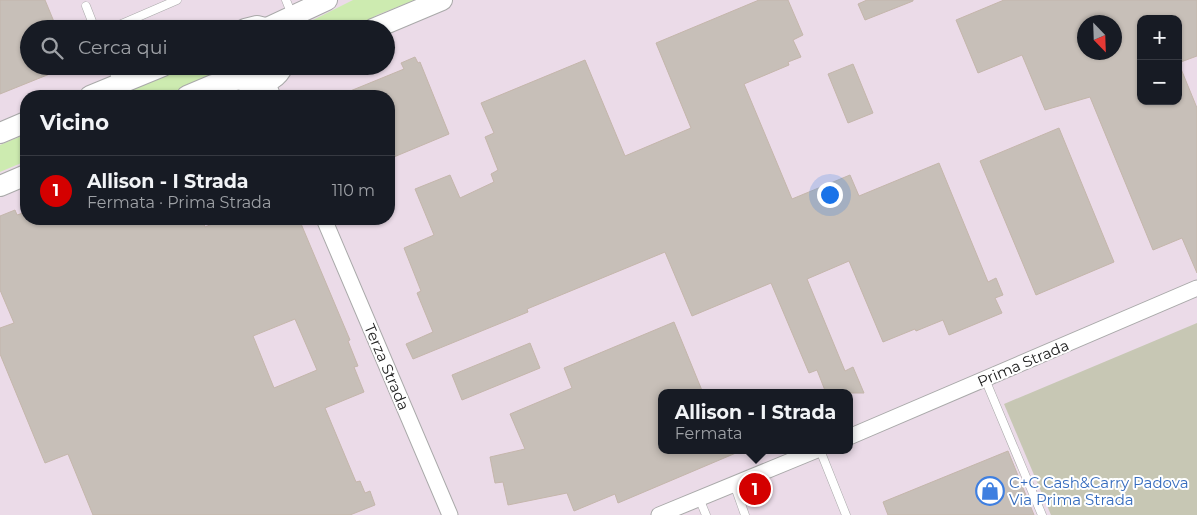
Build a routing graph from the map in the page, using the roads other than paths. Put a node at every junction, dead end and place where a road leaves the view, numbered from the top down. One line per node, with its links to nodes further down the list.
1 (177, 0): 7 (lane)
2 (327, 0): 5 (street)
3 (442, 0): 9 (street)
4 (86, 6): 6 (lane)
5 (290, 8): 8 (street)
6 (91, 20)
7 (131, 20)
8 (277, 20)
9 (394, 20)
10 (115, 75): 14 (street)
11 (231, 75): 15 (street)
12 (238, 75): 13 (street)
13 (279, 76)
14 (97, 90)
15 (201, 90)
16 (20, 125): 17 (street)
17 (0, 133)
18 (20, 178): 19 (street)
19 (0, 186)
20 (327, 225): 28 (street, Terza Strada)
21 (1197, 288): 22 (street, Prima Strada)
22 (985, 379): 23 (street, Prima Strada); 33 (lane)
23 (853, 435)
24 (808, 454): 26 (street)
25 (820, 454): 32 (lane)
26 (734, 484): 27 (street); 31 (lane)
27 (700, 498): 29 (street); 30 (lane)
28 (450, 515)
29 (659, 515)
30 (706, 515)
31 (745, 515)
32 (846, 515)
33 (1042, 515)

